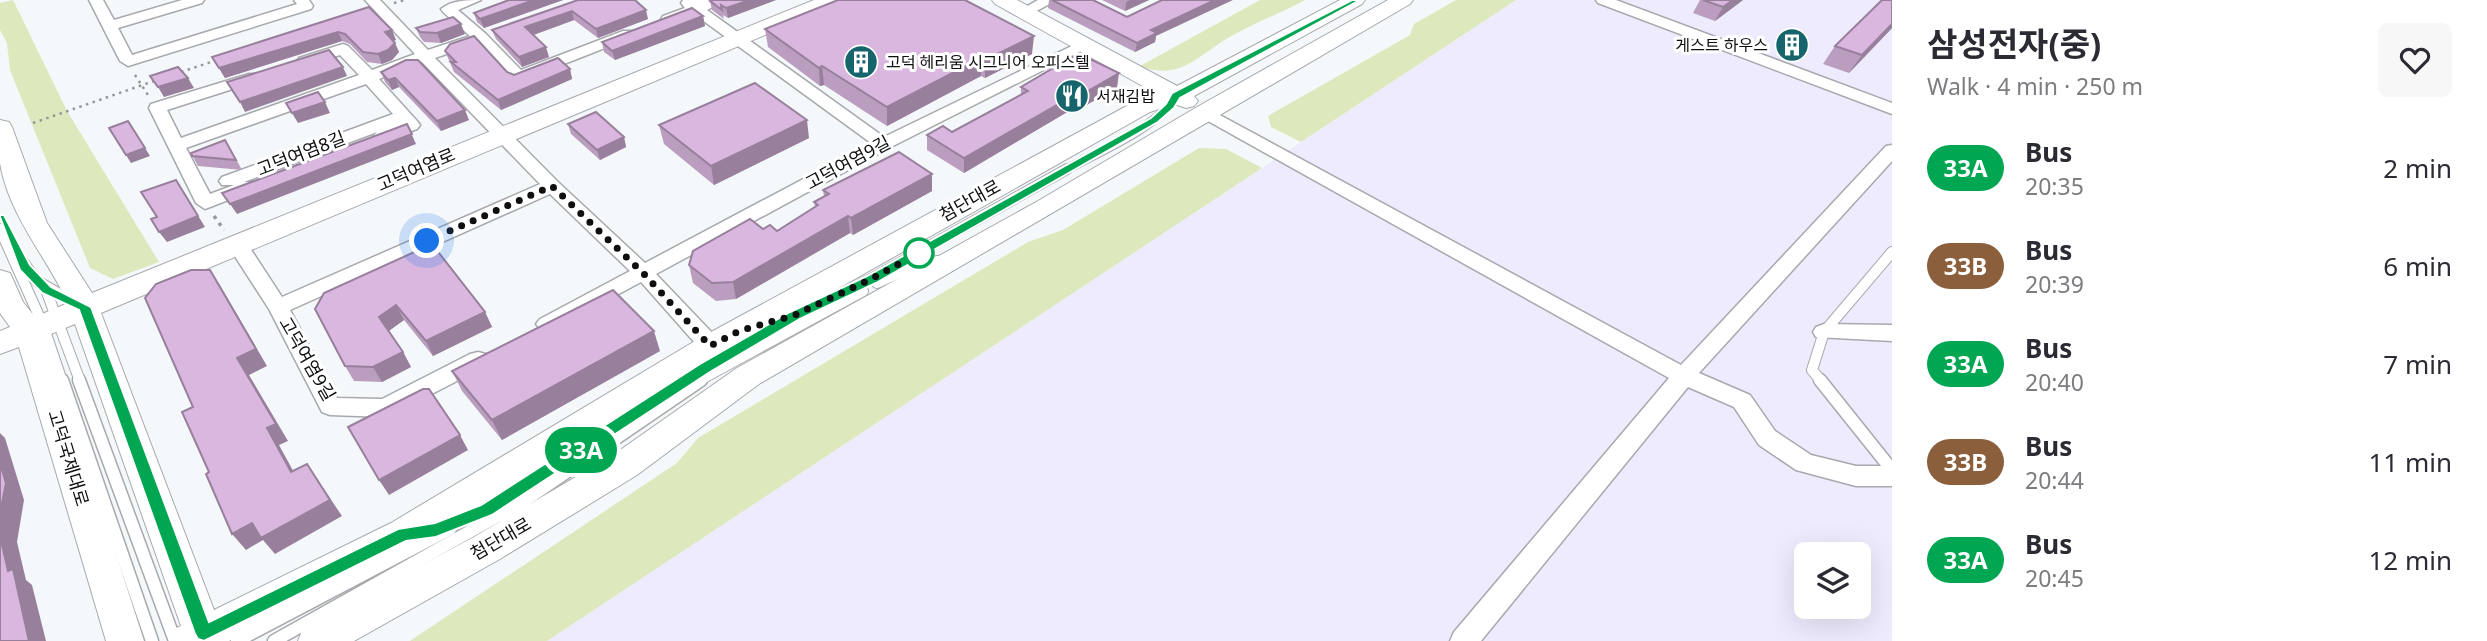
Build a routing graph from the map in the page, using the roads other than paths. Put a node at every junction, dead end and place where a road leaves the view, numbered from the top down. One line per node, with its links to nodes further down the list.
1 (96, 0): 15 (street)
2 (197, 0): 15 (street)
3 (301, 0): 15 (street)
4 (474, 0): 16 (street)
5 (719, 0): 12 (street)
6 (832, 0): 17 (street, 고덕여염로)
7 (1002, 0): 14 (street)
8 (1050, 0): 14 (street)
9 (1355, 0): 21 (street, 첨단대로)
10 (1404, 0): 23 (street, 첨단대로)
11 (1603, 0): 22 (street)
12 (689, 3): 16 (street); 17 (street)
13 (376, 4): 19 (street)
14 (1024, 12): 18 (street)
15 (110, 26)
16 (487, 34): 19 (street)
17 (736, 38): 25 (street, 고덕여염로); 26 (street)
18 (1085, 45): 21 (street); 26 (street, 고덕여염9길)
19 (425, 56): 20 (street); 25 (street)
20 (369, 77): 27 (street); 27 (street); 27 (street)
21 (1176, 96): 23 (street); 39 (lane); 42 (street, 첨단대로)
22 (1892, 109)
23 (1205, 112): 34 (street, 첨단대로); 47 (street)
24 (0, 127): 40 (street, 고덕국제대로)
25 (501, 135): 29 (street); 32 (street, 고덕여염로)
26 (883, 144): 35 (street, 고덕여염9길)
27 (177, 145)
28 (1892, 150): 47 (street)
29 (552, 186): 35 (street); 38 (street, 고덕여염9길)
30 (0, 217): 37 (lane)
31 (0, 229): 40 (lane)
32 (237, 244): 38 (street); 40 (street, 고덕여염로)
33 (1892, 252): 43 (lane)
34 (959, 255): 50 (lane); 53 (street, 첨단대로)
35 (644, 274): 41 (street, 고덕여염9길); 46 (street)
36 (0, 280): 40 (street, 고덕국제대로)
37 (46, 290): 40 (lane); 40 (lane)
38 (278, 307): 45 (street, 고덕여염9길)
39 (795, 315): 42 (lane); 46 (lane)
40 (42, 325): 54 (street, 고덕국제대로); 55 (street, 고덕국제대로); 56 (lane)
41 (533, 331)
42 (739, 331): 46 (street, 첨단대로)
43 (1824, 332): 44 (street); 48 (lane)
44 (1892, 333)
45 (496, 350)
46 (708, 357): 51 (lane); 52 (street, 첨단대로)
47 (1684, 376): 49 (street); 59 (street)
48 (1892, 470)
49 (1892, 476)
50 (524, 501): 53 (lane); 57 (lane)
51 (487, 510): 52 (lane); 54 (lane)
52 (404, 534): 54 (street, 첨단대로)
53 (487, 548): 58 (street, 첨단대로)
54 (203, 640)
55 (125, 641)
56 (152, 641)
57 (274, 641)
58 (317, 641)
59 (1464, 641)

